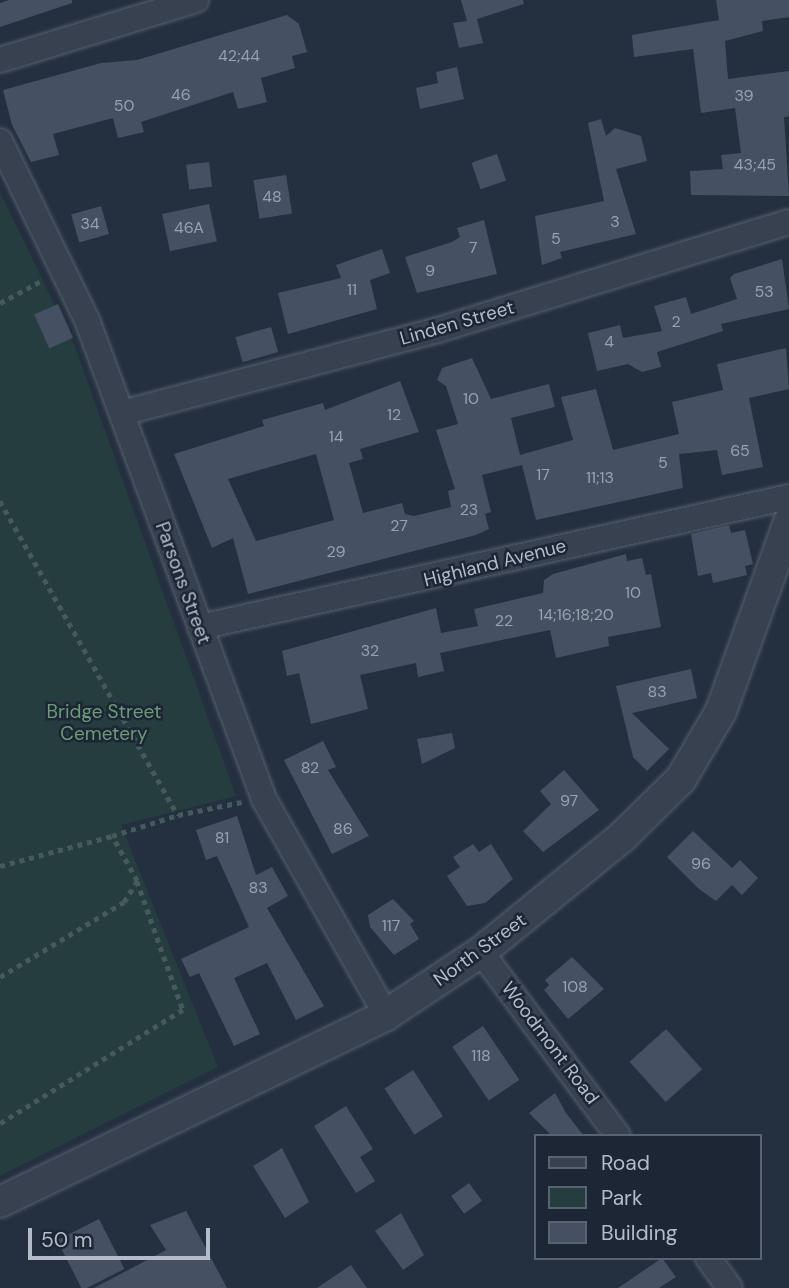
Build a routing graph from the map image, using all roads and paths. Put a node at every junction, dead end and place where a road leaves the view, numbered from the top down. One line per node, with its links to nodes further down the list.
1 (196, 0): 2 (street)
2 (0, 60)
3 (0, 141): 7 (street, Parsons Street)
4 (789, 222): 7 (street, Linden Street)
5 (47, 278): 6 (path)
6 (0, 303)
7 (122, 413): 11 (street, Parsons Street)
8 (789, 497): 11 (street, Highland Avenue)
9 (0, 501): 13 (path)
10 (789, 522): 17 (street, North Street)
11 (200, 627): 12 (street, Parsons Street)
12 (264, 799): 13 (path); 19 (street, Parsons Street)
13 (178, 814): 14 (path)
14 (112, 836): 15 (path); 16 (path)
15 (0, 866)
16 (136, 881): 18 (path); 20 (path)
17 (481, 952): 19 (street, North Street); 21 (street, Woodmont Road)
18 (0, 977)
19 (386, 1015): 22 (street, North Street)
20 (0, 1124)
21 (617, 1134)
22 (0, 1202)
23 (709, 1260): 24 (street)
24 (730, 1288)

